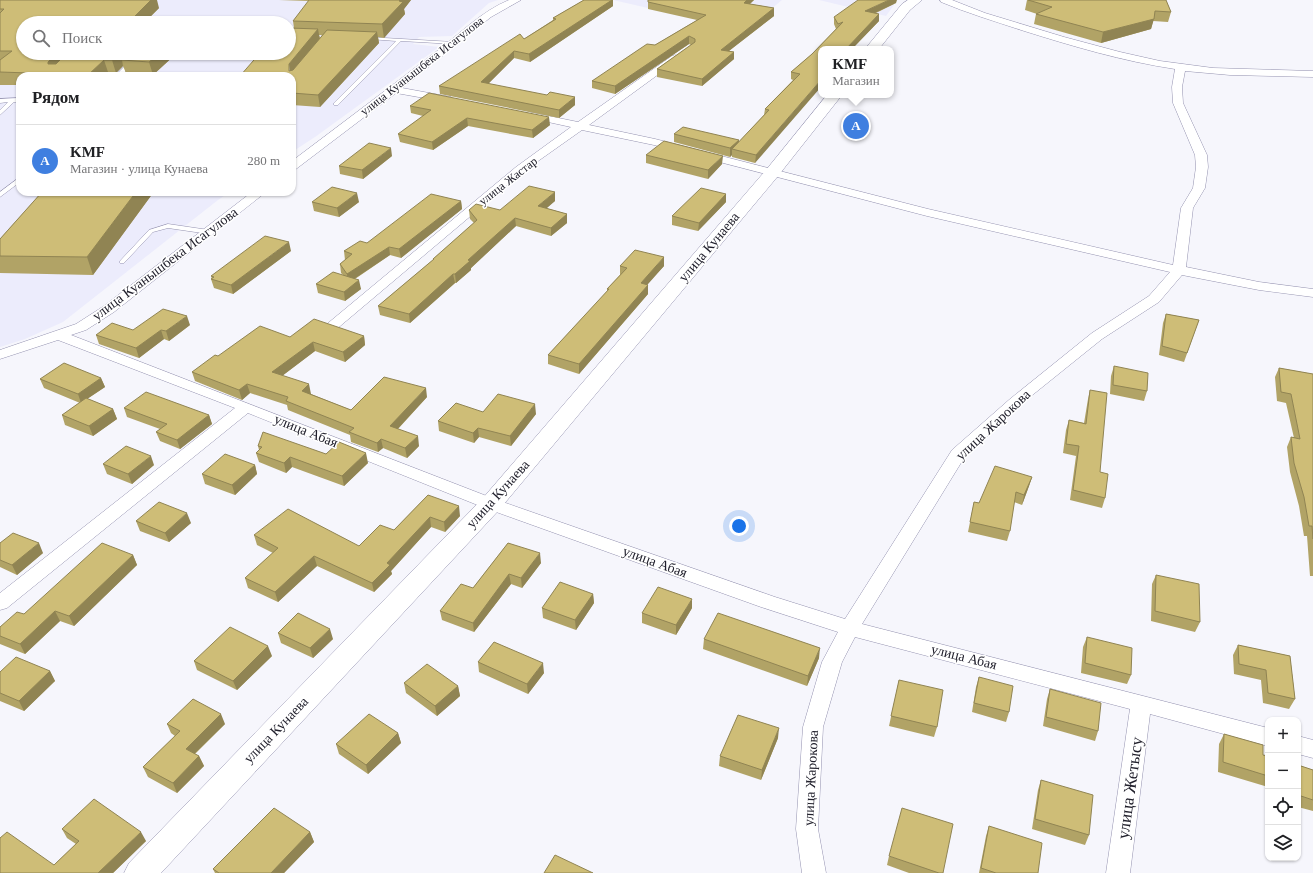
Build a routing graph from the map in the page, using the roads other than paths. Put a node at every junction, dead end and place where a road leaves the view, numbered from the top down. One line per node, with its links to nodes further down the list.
1 (517, 0): 6 (street, улица Куанышбека Исагулова)
2 (944, 0): 10 (street)
3 (910, 2): 7 (main road)
4 (363, 38): 5 (lane)
5 (400, 40): 6 (lane); 18 (lane)
6 (454, 43): 13 (street, улица Куанышбека Исагулова)
7 (874, 46)
8 (682, 53): 21 (street, улица Жастар)
9 (134, 60): 11 (lane)
10 (1180, 67): 12 (street); 29 (street)
11 (122, 72)
12 (1313, 74)
13 (393, 89): 17 (street); 22 (street, улица Куанышбека Исагулова)
14 (833, 98): 23 (main road, улица Кунаева)
15 (13, 100): 16 (lane); 19 (lane)
16 (0, 101)
17 (459, 101)
18 (336, 104)
19 (0, 113)
20 (519, 113): 21 (street)
21 (581, 126): 23 (street); 31 (street, улица Жастар)
22 (296, 161)
23 (772, 173): 29 (street); 37 (main road, улица Кунаева)
24 (16, 183): 25 (lane)
25 (0, 195)
26 (255, 196): 27 (street, улица Куанышбека Исагулова)
27 (209, 232): 28 (lane); 32 (street, улица Куанышбека Исагулова)
28 (122, 262)
29 (1179, 270): 30 (street); 39 (street, улица Жарокова)
30 (1312, 297)
31 (334, 324)
32 (58, 335): 34 (street, улица Куанышбека Исагулова); 36 (street, улица Абая)
33 (0, 343): 34 (street)
34 (27, 346): 35 (street, улица Куанышбека Исагулова)
35 (0, 355)
36 (246, 407): 37 (street, улица Абая); 38 (street)
37 (491, 504): 39 (street, улица Абая); 44 (main road, улица Кунаева)
38 (0, 603)
39 (850, 628): 40 (street, улица Абая); 45 (street, улица Жарокова)
40 (1141, 703): 41 (street, улица Абая); 46 (street, улица Жетысу)
41 (1265, 736)
42 (1301, 746): 43 (street)
43 (1313, 749)
44 (140, 873)
45 (814, 873)
46 (1118, 873)

